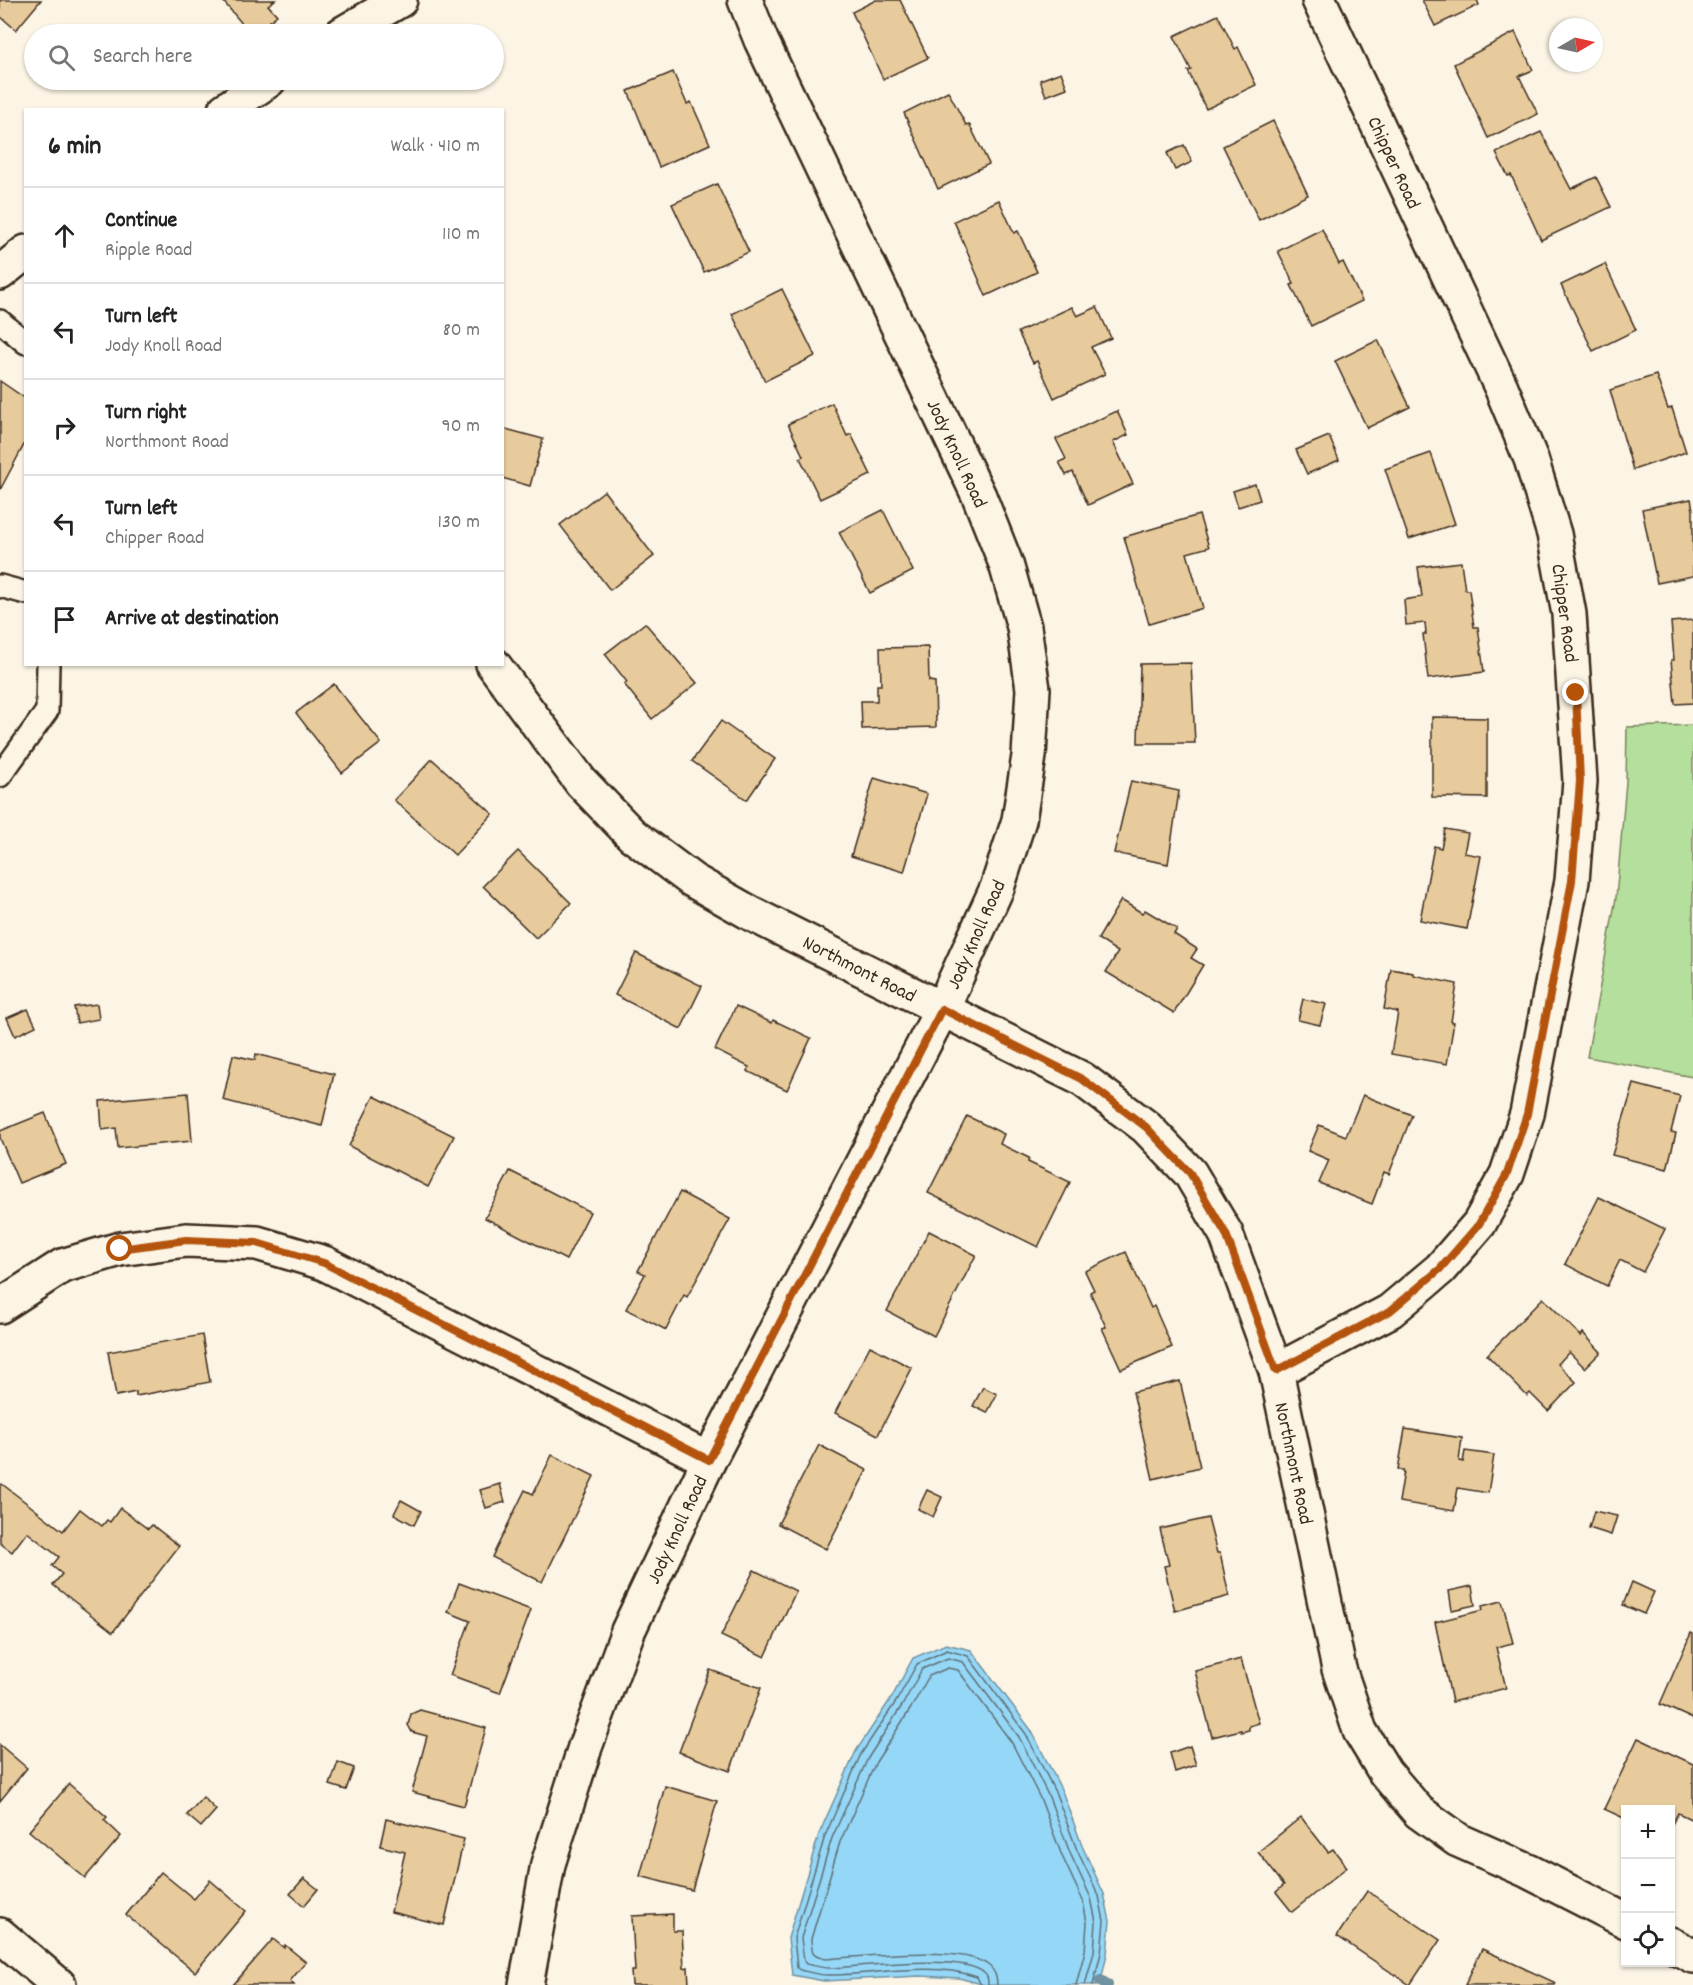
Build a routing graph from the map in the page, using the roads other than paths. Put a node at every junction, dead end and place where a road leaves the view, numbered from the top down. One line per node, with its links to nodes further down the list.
1 (400, 0): 4 (street)
2 (745, 0): 16 (street, Jody Knoll Road)
3 (1319, 0): 18 (street, Chipper Road)
4 (359, 24)
5 (254, 90): 6 (street)
6 (228, 108)
7 (24, 254): 8 (street)
8 (0, 273)
9 (0, 321): 10 (lane)
10 (24, 341)
11 (0, 586): 12 (lane)
12 (24, 592)
13 (48, 666): 15 (lane)
14 (494, 666): 16 (street, Northmont Road)
15 (0, 776)
16 (942, 1009): 18 (street, Northmont Road); 19 (street, Jody Knoll Road)
17 (0, 1306): 19 (street)
18 (1276, 1371): 20 (street, Northmont Road)
19 (709, 1460): 25 (street, Jody Knoll Road)
20 (1621, 1918)
21 (0, 1935): 24 (street)
22 (1675, 1946): 23 (street)
23 (1693, 1956)
24 (59, 1985)
25 (526, 1985)

